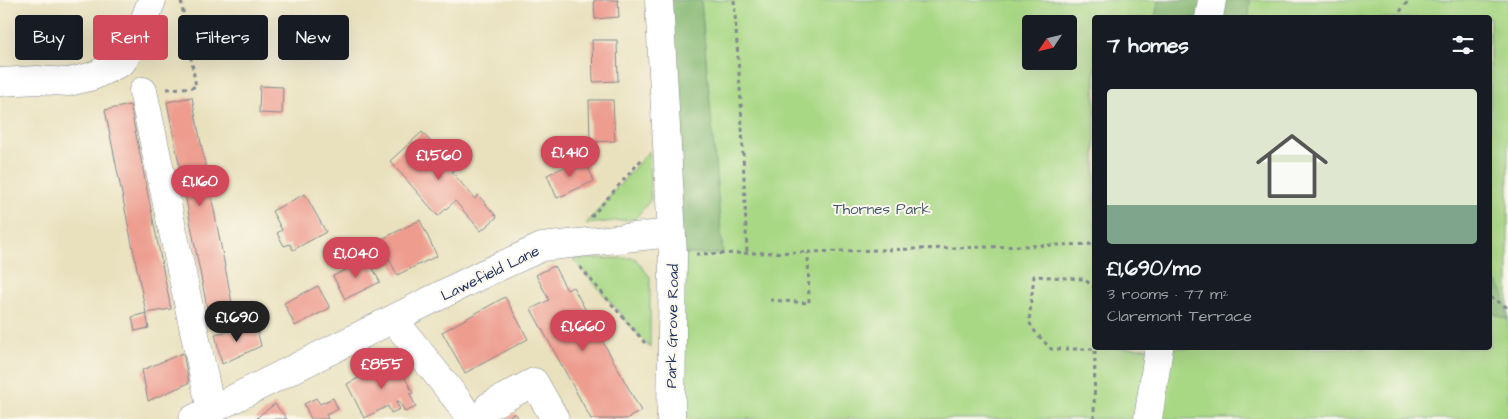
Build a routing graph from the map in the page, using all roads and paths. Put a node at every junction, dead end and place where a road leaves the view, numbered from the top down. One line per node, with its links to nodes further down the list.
1 (152, 0): 8 (street)
2 (659, 0): 10 (street)
3 (734, 0): 15 (path)
4 (1212, 0): 6 (street)
5 (1409, 0): 7 (path)
6 (1210, 15)
7 (1397, 15)
8 (0, 82)
9 (142, 91): 26 (street)
10 (666, 131): 11 (street); 12 (path)
11 (672, 243): 12 (street, Lawefield Lane); 15 (path); 24 (street, Park Grove Road)
12 (564, 244): 20 (street, Lawefield Lane); 24 (path)
13 (1092, 244): 14 (path)
14 (808, 252): 15 (path); 18 (path)
15 (747, 254)
16 (1092, 286): 21 (path)
17 (1492, 298): 19 (path)
18 (770, 300)
19 (1508, 308)
20 (394, 320): 25 (street); 26 (street, Lawefield Lane)
21 (1092, 348)
22 (1095, 350): 29 (path)
23 (1159, 350): 30 (street)
24 (672, 372): 28 (street, Park Grove Road)
25 (480, 413): 27 (street)
26 (206, 415)
27 (555, 419)
28 (671, 419)
29 (1094, 419)
30 (1148, 419)

